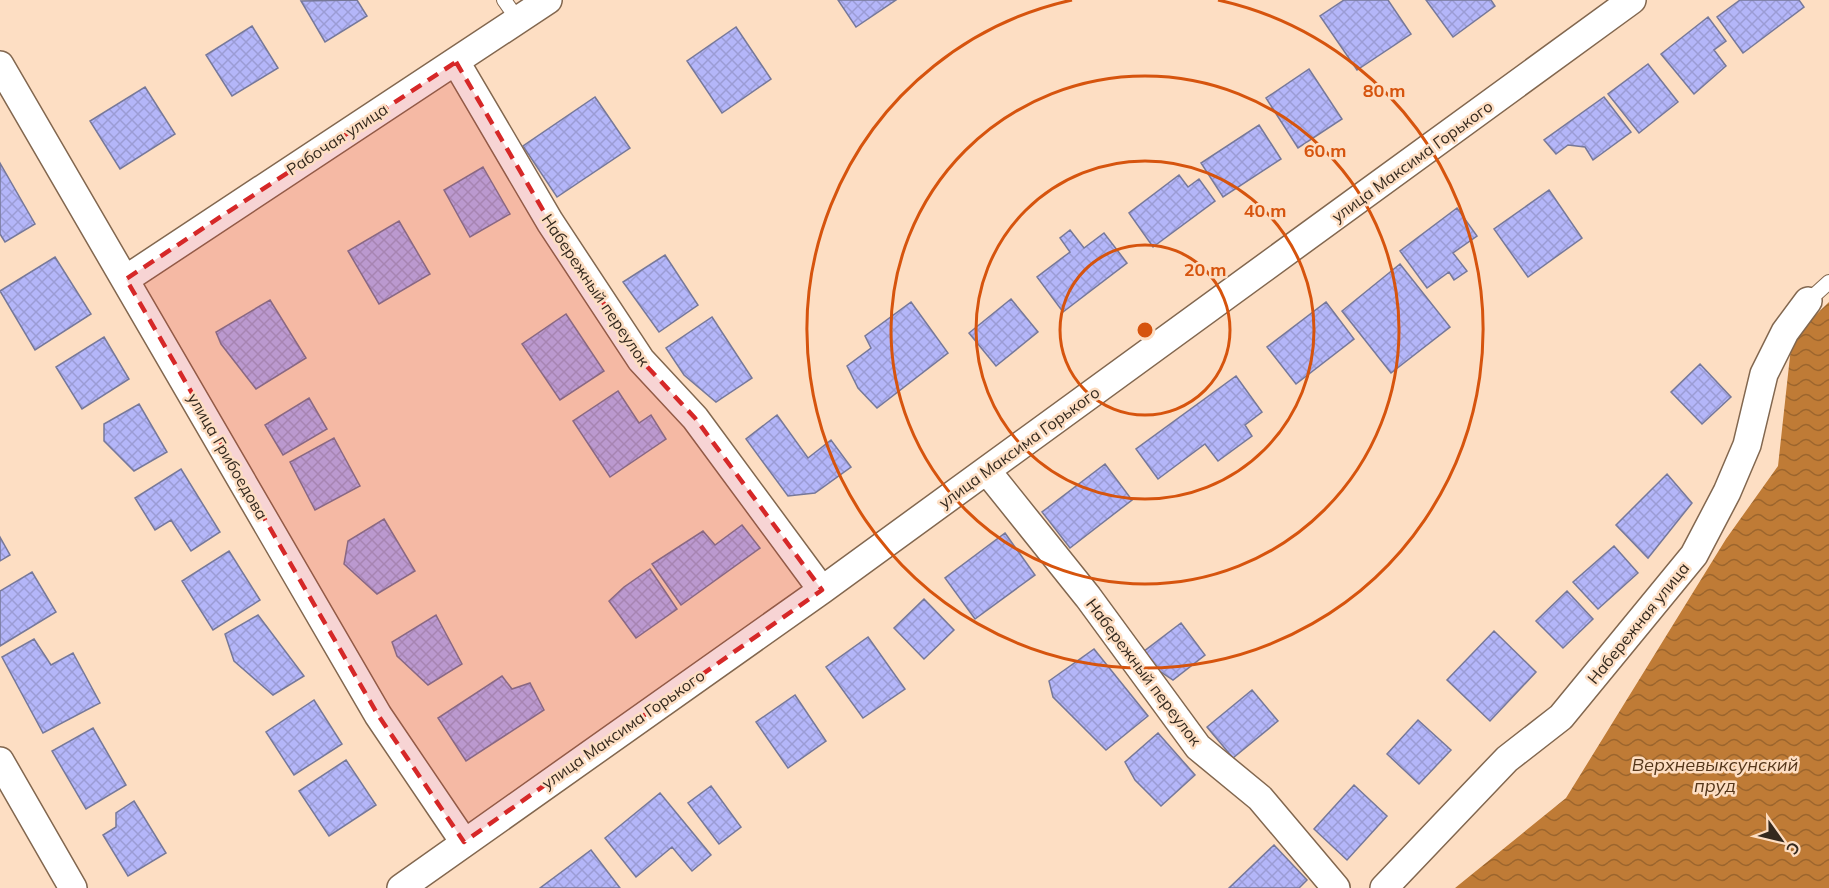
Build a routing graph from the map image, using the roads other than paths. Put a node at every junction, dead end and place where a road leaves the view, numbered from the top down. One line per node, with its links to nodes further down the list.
1 (548, 0): 3 (street, Рабочая улица)
2 (1632, 0): 9 (street, улица Максима Горького)
3 (511, 10): 4 (street, Рабочая улица)
4 (456, 62): 6 (street, Рабочая улица); 10 (street, Набережный переулок)
5 (0, 65): 6 (street, улица Грибоедова)
6 (126, 279): 12 (street, улица Грибоедова)
7 (1829, 282): 8 (lane)
8 (1808, 301): 16 (street, Набережная улица)
9 (987, 471): 10 (street, улица Максима Горького); 15 (street, Набережный переулок)
10 (822, 590): 12 (street, улица Максима Горького)
11 (0, 761): 13 (street)
12 (464, 842): 14 (street, улица Максима Горького)
13 (74, 888)
14 (401, 888)
15 (1336, 888)
16 (1384, 888)

